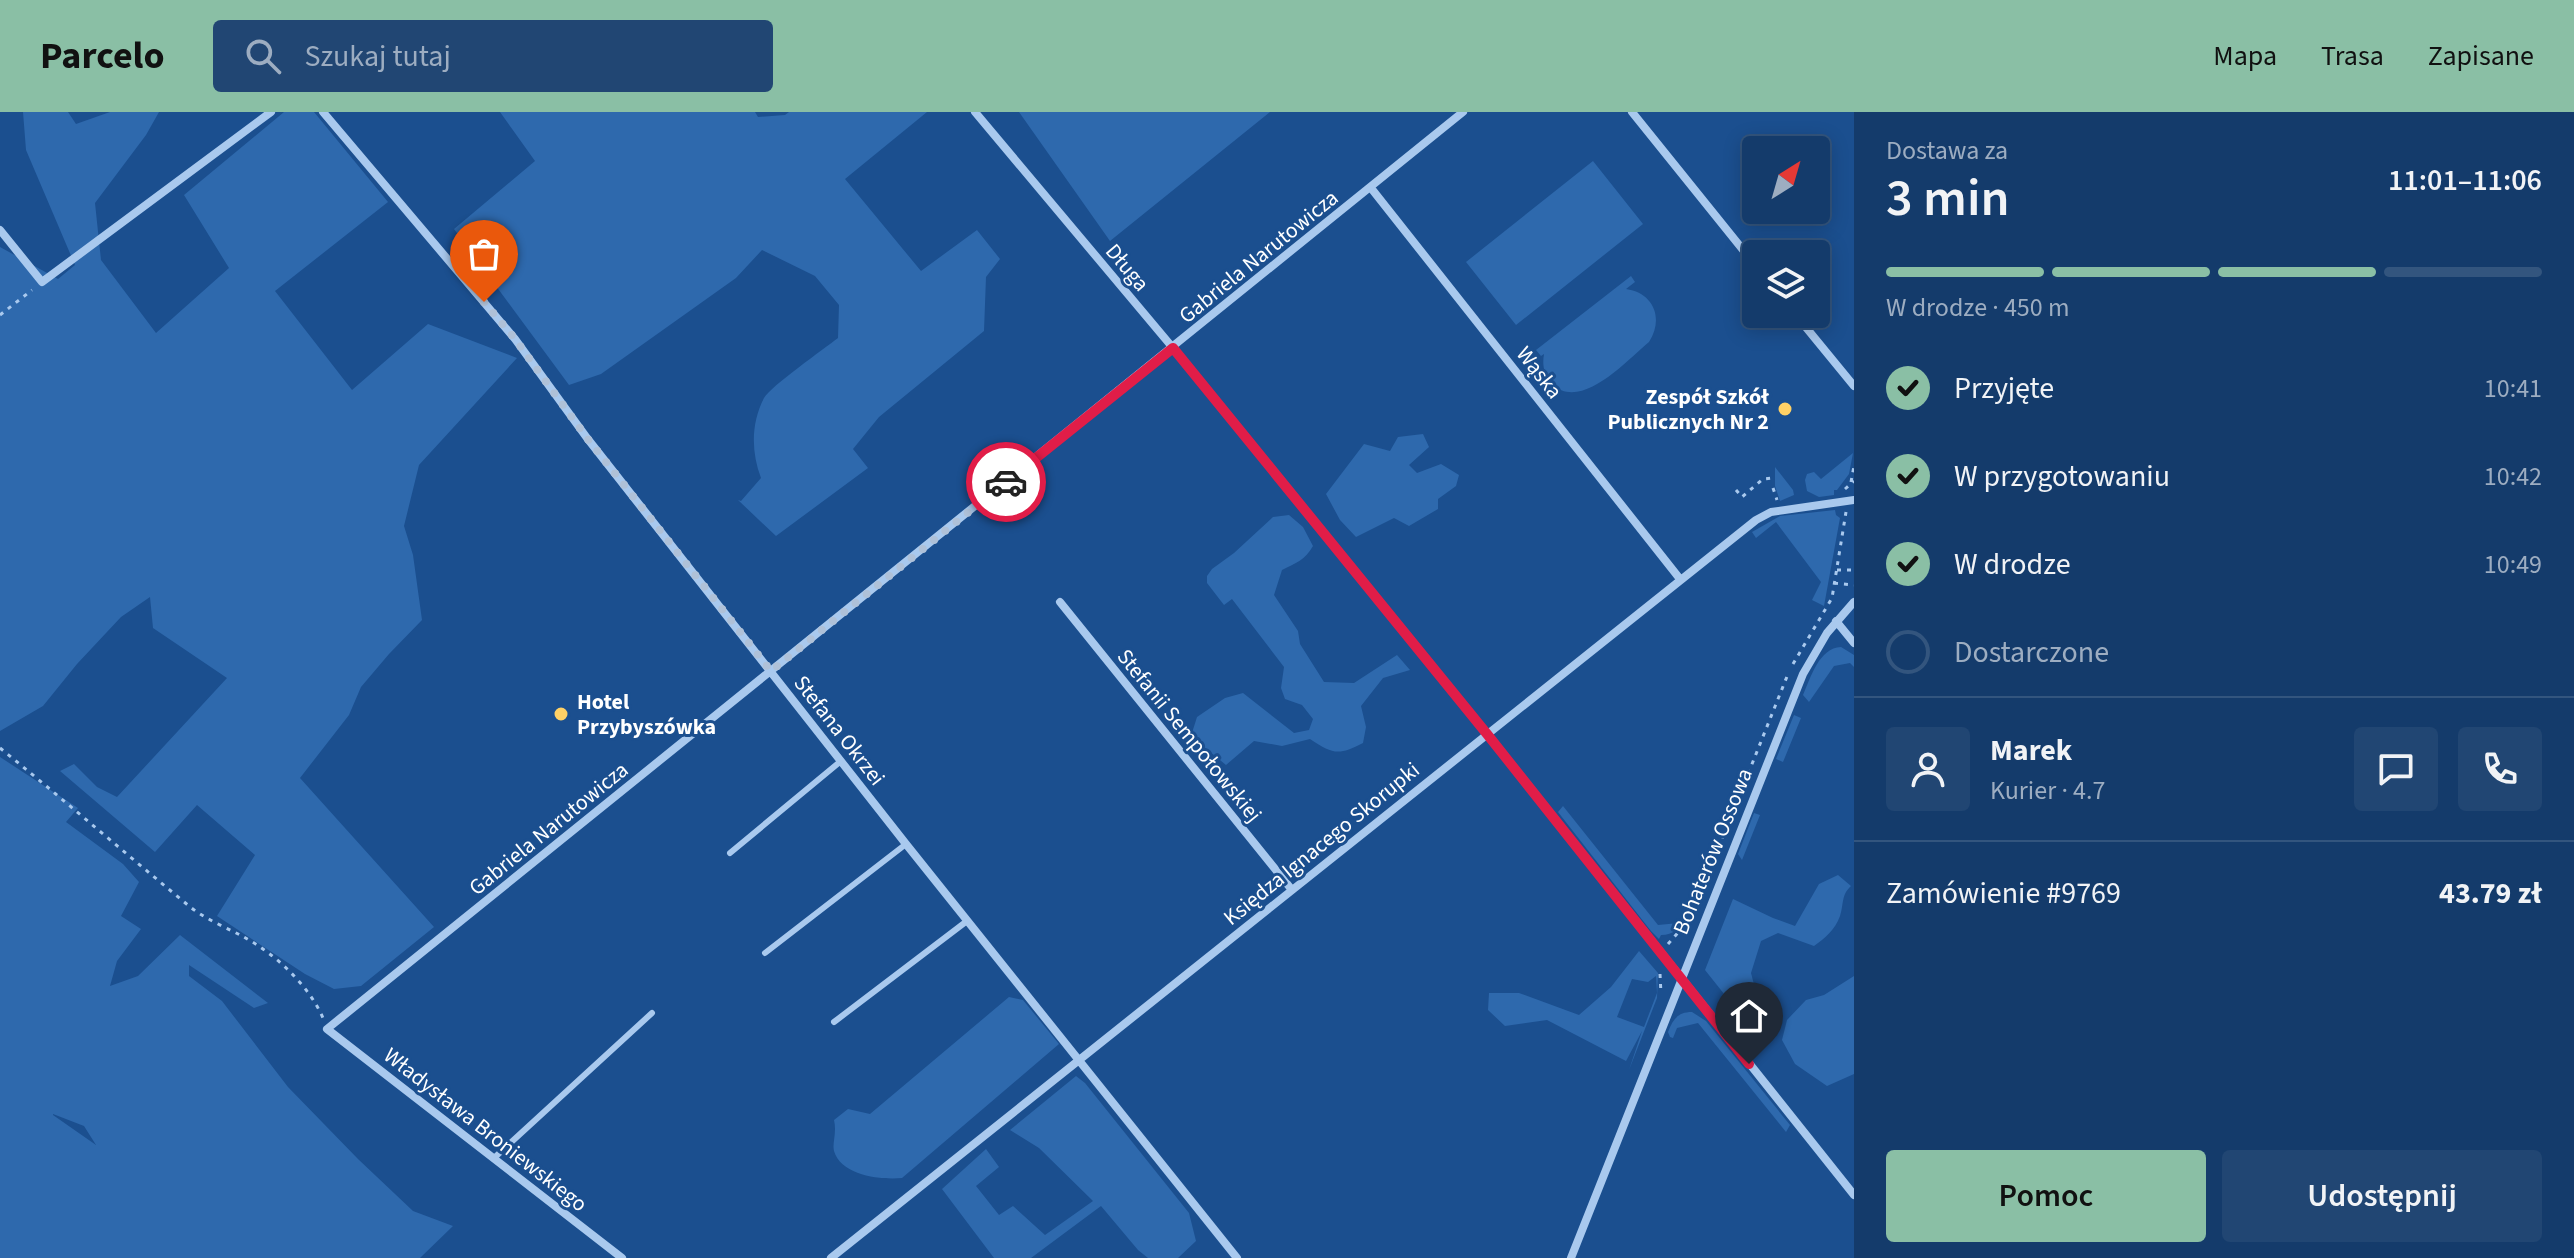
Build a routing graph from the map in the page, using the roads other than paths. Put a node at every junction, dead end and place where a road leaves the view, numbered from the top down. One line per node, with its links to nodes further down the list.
1 (271, 112): 7 (street)
2 (323, 112): 18 (street, Stefana Okrzei)
3 (975, 112): 10 (street, Długa)
4 (1463, 112): 6 (street, Gabriela Narutowicza)
5 (1632, 112): 8 (street)
6 (1371, 188): 10 (street, Gabriela Narutowicza); 13 (street, Wąska)
7 (0, 230)
8 (1742, 249)
9 (1806, 328): 11 (street)
10 (1173, 348): 18 (street, Gabriela Narutowicza); 19 (street, Długa)
11 (1854, 386)
12 (1854, 500): 13 (street, Księdza Ignacego Skorupki)
13 (1680, 579): 19 (street, Księdza Ignacego Skorupki)
14 (1060, 602): 23 (street, Stefanii Sempołowskiej)
15 (1854, 602): 16 (street, Bohaterów Ossowa)
16 (1836, 621): 17 (street); 26 (street, Bohaterów Ossowa)
17 (1854, 643)
18 (771, 671): 20 (street, Stefana Okrzei); 29 (street, Gabriela Narutowicza)
19 (1487, 734): 23 (street, Księdza Ignacego Skorupki); 26 (street, Długa)
20 (841, 761): 21 (street, Stefana Okrzei); 22 (lane)
21 (906, 844): 24 (street, Stefana Okrzei); 25 (lane)
22 (730, 853)
23 (1292, 890): 30 (street, Księdza Ignacego Skorupki)
24 (967, 921): 28 (lane); 30 (street, Stefana Okrzei)
25 (765, 953)
26 (1681, 979): 32 (street, Długa); 36 (street, Bohaterów Ossowa)
27 (652, 1013): 31 (lane)
28 (834, 1022)
29 (327, 1029): 31 (street, Władysława Broniewskiego)
30 (1080, 1058): 34 (street, Księdza Ignacego Skorupki); 35 (street, Stefana Okrzei)
31 (494, 1158): 33 (street, Władysława Broniewskiego)
32 (1854, 1195)
33 (622, 1258)
34 (831, 1258)
35 (1237, 1258)
36 (1571, 1258)

